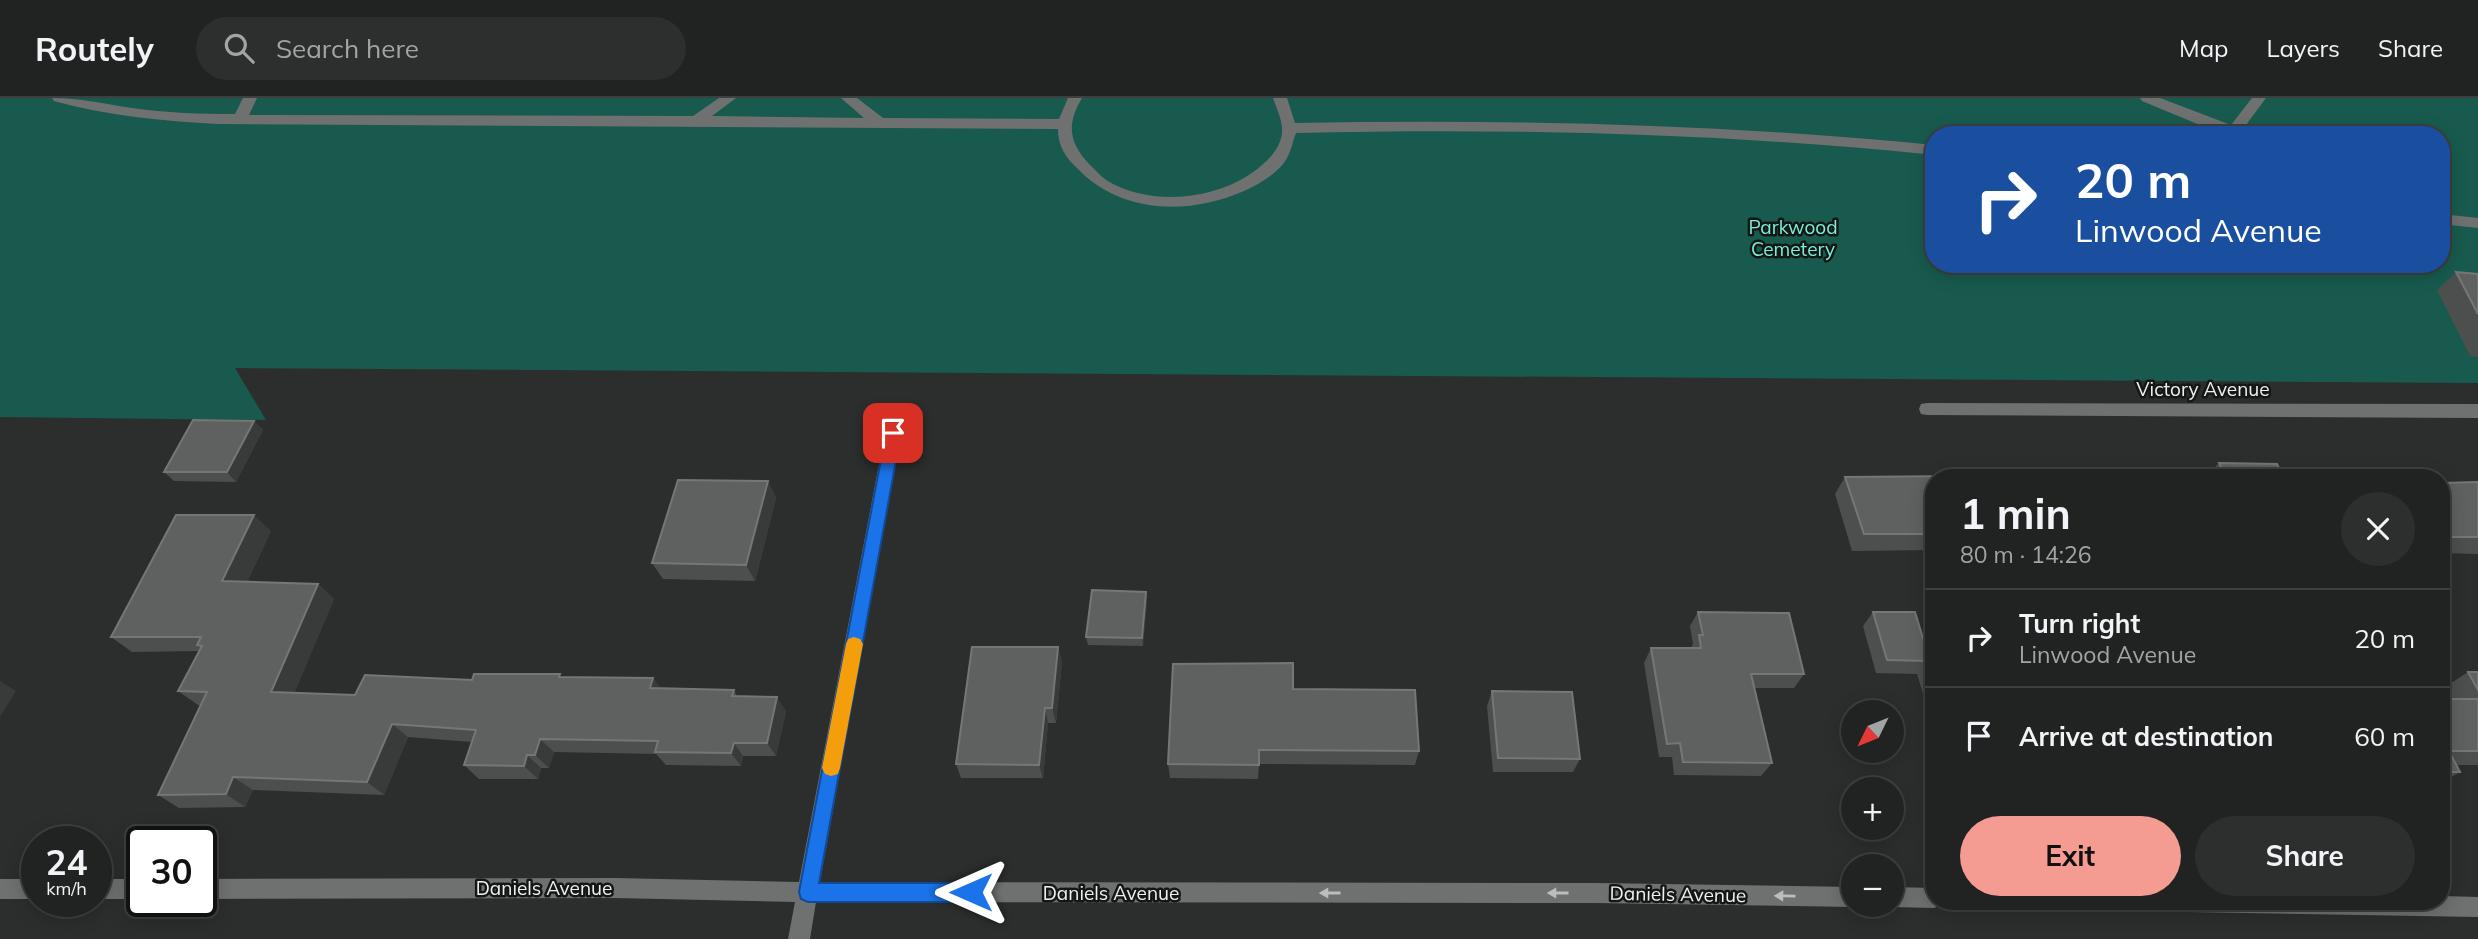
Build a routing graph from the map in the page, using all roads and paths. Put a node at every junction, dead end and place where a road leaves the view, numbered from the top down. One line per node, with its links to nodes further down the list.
1 (59, 98): 9 (street)
2 (250, 98): 9 (street)
3 (729, 98): 10 (street)
4 (848, 98): 11 (street)
5 (1075, 98): 12 (street)
6 (1280, 98): 15 (street)
7 (2147, 98): 13 (street)
8 (2259, 98): 14 (street)
9 (240, 118): 10 (street)
10 (698, 119): 11 (street)
11 (880, 123): 12 (street)
12 (1064, 124): 15 (street)
13 (2218, 126)
14 (2241, 126)
15 (1290, 128): 16 (street)
16 (1925, 149)
17 (2450, 219): 18 (street)
18 (2478, 223)
19 (1927, 409): 20 (street, Victory Avenue)
20 (2478, 411)
21 (893, 433): 25 (street)
22 (217, 888): 25 (street, Daniels Avenue)
23 (0, 889): 24 (street)
24 (21, 889)
25 (808, 892): 26 (street, Daniels Avenue, one-way to 25); 31 (street)
26 (1841, 897)
27 (1904, 898): 28 (street)
28 (1925, 898)
29 (2450, 907): 30 (street)
30 (2478, 907)
31 (799, 939)

